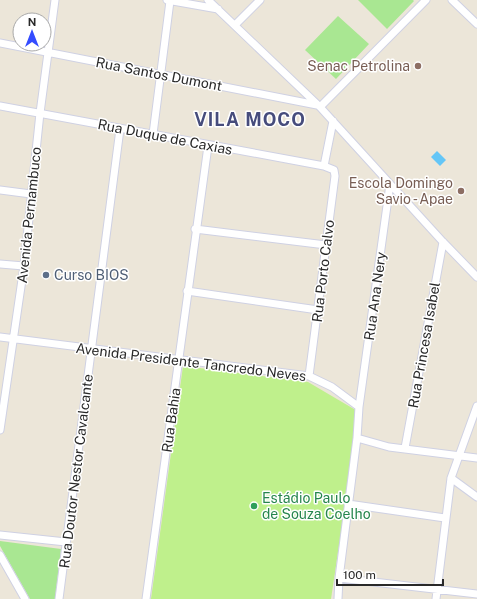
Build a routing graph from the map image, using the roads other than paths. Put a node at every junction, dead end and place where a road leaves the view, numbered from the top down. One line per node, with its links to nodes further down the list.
1 (55, 0): 8 (street, Avenida Pernambuco)
2 (169, 0): 7 (street); 14 (street)
3 (208, 0): 7 (street)
4 (260, 0): 10 (street)
5 (426, 0): 16 (street)
6 (452, 0): 9 (street)
7 (218, 9): 10 (street)
8 (52, 22)
9 (477, 24)
10 (236, 25): 16 (street)
11 (0, 43): 12 (street, Rua Santos Dumont)
12 (12, 45)
13 (48, 52): 14 (street, Rua Santos Dumont); 17 (street, Avenida Pernambuco)
14 (162, 74): 16 (street, Rua Santos Dumont); 20 (street)
15 (0, 106): 17 (street, Rua Duque de Caxias)
16 (318, 106): 18 (street)
17 (40, 113): 19 (street, Rua Duque de Caxias); 25 (street, Avenida Pernambuco)
18 (332, 121): 22 (street, Rua Porto Calvo); 23 (street)
19 (120, 129): 20 (street, Rua Duque de Caxias); 36 (street, Rua Doutor Nestor Cavalcante)
20 (153, 134): 21 (street, Rua Duque de Caxias)
21 (208, 146): 22 (street, Rua Duque de Caxias); 26 (street, Rua Bahia)
22 (327, 167): 28 (street, Rua Porto Calvo)
23 (390, 184): 27 (street); 40 (street, Rua Ana Nery)
24 (0, 190): 25 (street)
25 (31, 194): 30 (street, Avenida Pernambuco)
26 (195, 229): 28 (street); 32 (street, Rua Bahia)
27 (443, 242): 31 (street); 43 (street, Rua Princesa Isabel)
28 (326, 245): 33 (street, Rua Porto Calvo)
29 (0, 264): 30 (street)
30 (24, 266): 35 (street, Avenida Pernambuco)
31 (477, 277)
32 (187, 291): 33 (street); 37 (street, Rua Bahia)
33 (318, 310): 38 (street, Rua Porto Calvo)
34 (0, 337): 35 (street, Avenida Presidente Tancredo Neves)
35 (13, 338): 36 (street, Avenida Presidente Tancredo Neves); 41 (street, Avenida Pernambuco)
36 (92, 349): 37 (street, Avenida Presidente Tancredo Neves); 51 (street, Rua Doutor Nestor Cavalcante)
37 (179, 360): 38 (street, Avenida Presidente Tancredo Neves); 58 (street, Rua Bahia)
38 (309, 376): 40 (street, Avenida Presidente Tancredo Neves)
39 (477, 406): 44 (street)
40 (359, 408): 42 (street)
41 (0, 430)
42 (357, 438): 43 (street); 48 (street)
43 (405, 448): 44 (street)
44 (458, 455): 45 (street); 46 (street)
45 (477, 458)
46 (451, 478): 47 (street); 49 (street)
47 (477, 497)
48 (348, 504): 49 (street); 53 (street)
49 (445, 518): 54 (street)
50 (0, 535): 51 (street)
51 (66, 542): 57 (street, Rua Doutor Nestor Cavalcante)
52 (0, 555): 56 (street)
53 (339, 578): 54 (street); 59 (street)
54 (437, 589): 55 (street); 60 (street)
55 (477, 594)
56 (25, 599)
57 (59, 599)
58 (146, 599)
59 (338, 599)
60 (436, 599)

